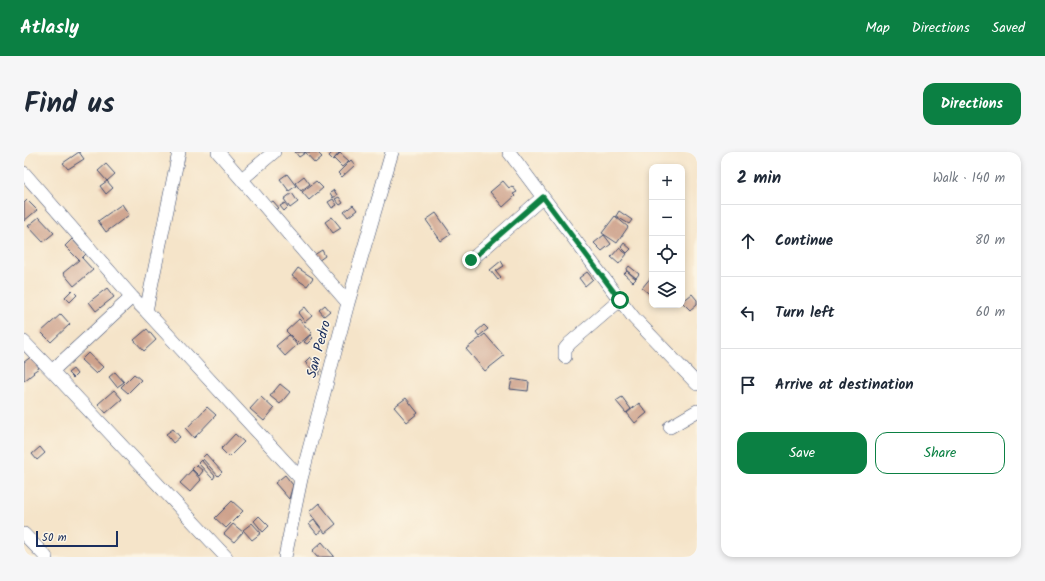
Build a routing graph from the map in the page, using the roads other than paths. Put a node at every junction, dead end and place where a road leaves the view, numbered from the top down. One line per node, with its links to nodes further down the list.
1 (179, 152): 13 (street)
2 (218, 152): 7 (street)
3 (274, 152): 7 (street)
4 (509, 152): 8 (street)
5 (388, 155): 12 (street, San Pedro)
6 (24, 173): 10 (street)
7 (242, 179): 12 (street)
8 (543, 197): 9 (street); 11 (street)
9 (471, 260)
10 (132, 298): 13 (street); 16 (street)
11 (620, 300): 15 (street); 17 (street)
12 (348, 303): 20 (street, San Pedro)
13 (146, 311): 20 (street)
14 (24, 342): 16 (street)
15 (565, 357)
16 (52, 371): 23 (street)
17 (697, 384)
18 (697, 411): 19 (street)
19 (670, 427)
20 (301, 479): 24 (street, San Pedro)
21 (24, 534): 22 (street)
22 (46, 557)
23 (226, 557)
24 (285, 557)

